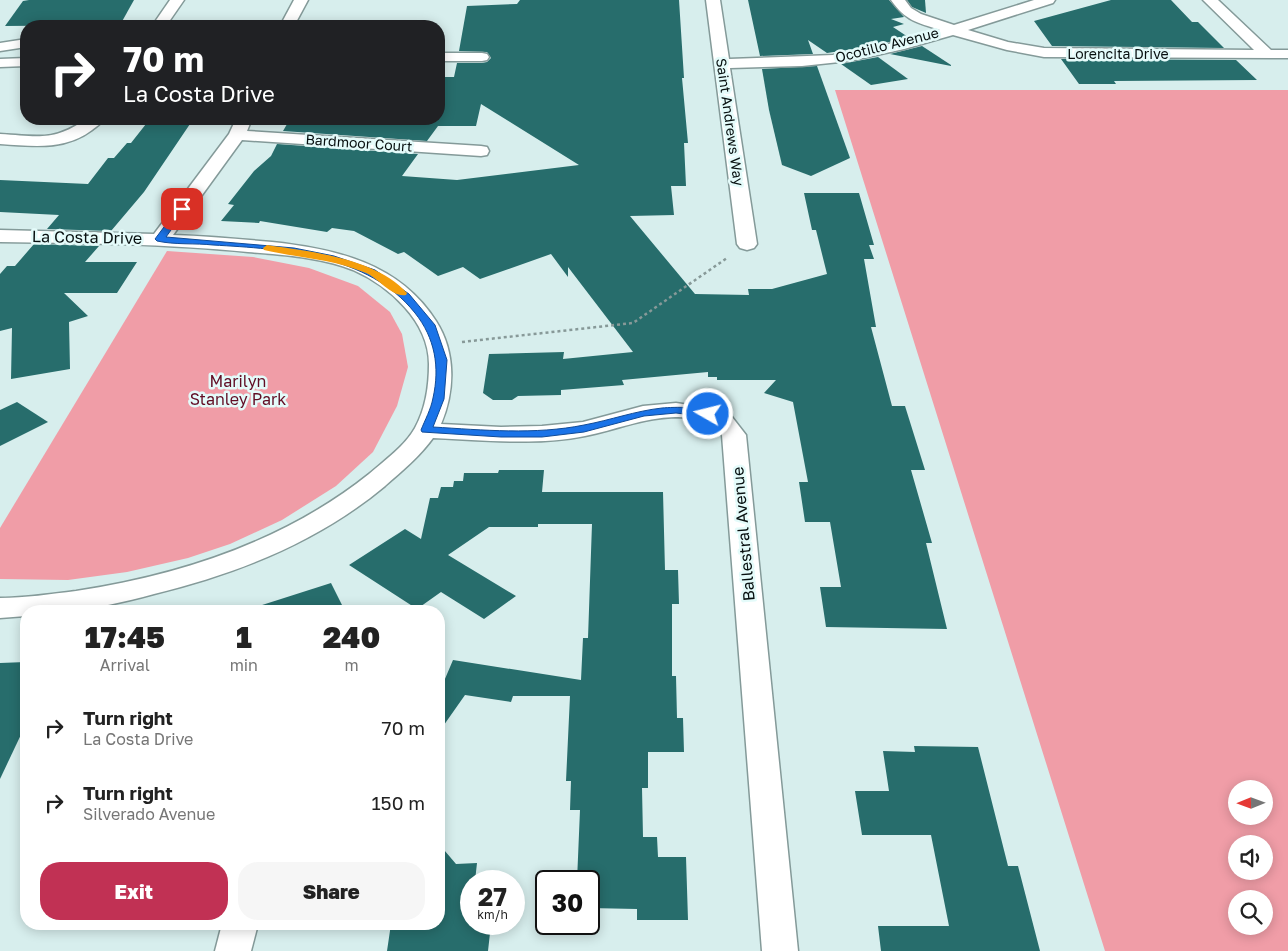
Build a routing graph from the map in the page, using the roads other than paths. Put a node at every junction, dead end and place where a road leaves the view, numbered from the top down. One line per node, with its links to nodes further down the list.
1 (177, 0): 7 (street)
2 (301, 0): 8 (street)
3 (713, 0): 18 (street, Saint Andrews Way)
4 (898, 0): 9 (street, Lorencita Drive)
5 (1048, 0): 9 (street, Ocotillo Avenue)
6 (1210, 0): 12 (street)
7 (163, 20)
8 (289, 20)
9 (952, 29): 12 (street, Lorencita Drive); 18 (street, Ocotillo Avenue)
10 (20, 44): 11 (street)
11 (0, 47)
12 (1267, 54): 13 (street, Lorencita Drive)
13 (1288, 54)
14 (445, 57): 15 (street)
15 (482, 57)
16 (20, 62): 17 (street)
17 (0, 63)
18 (722, 64): 25 (street, Saint Andrews Way)
19 (88, 125): 21 (street)
20 (240, 127): 22 (street, Bardmoor Court); 24 (street)
21 (0, 140)
22 (481, 151)
23 (0, 236): 24 (street, La Costa Drive)
24 (160, 239): 26 (street, La Costa Drive)
25 (747, 244)
26 (426, 430): 27 (street); 32 (street, Ballestral Avenue)
27 (28, 605)
28 (20, 606): 29 (street)
29 (0, 608)
30 (238, 930): 31 (street)
31 (233, 951)
32 (780, 951)

